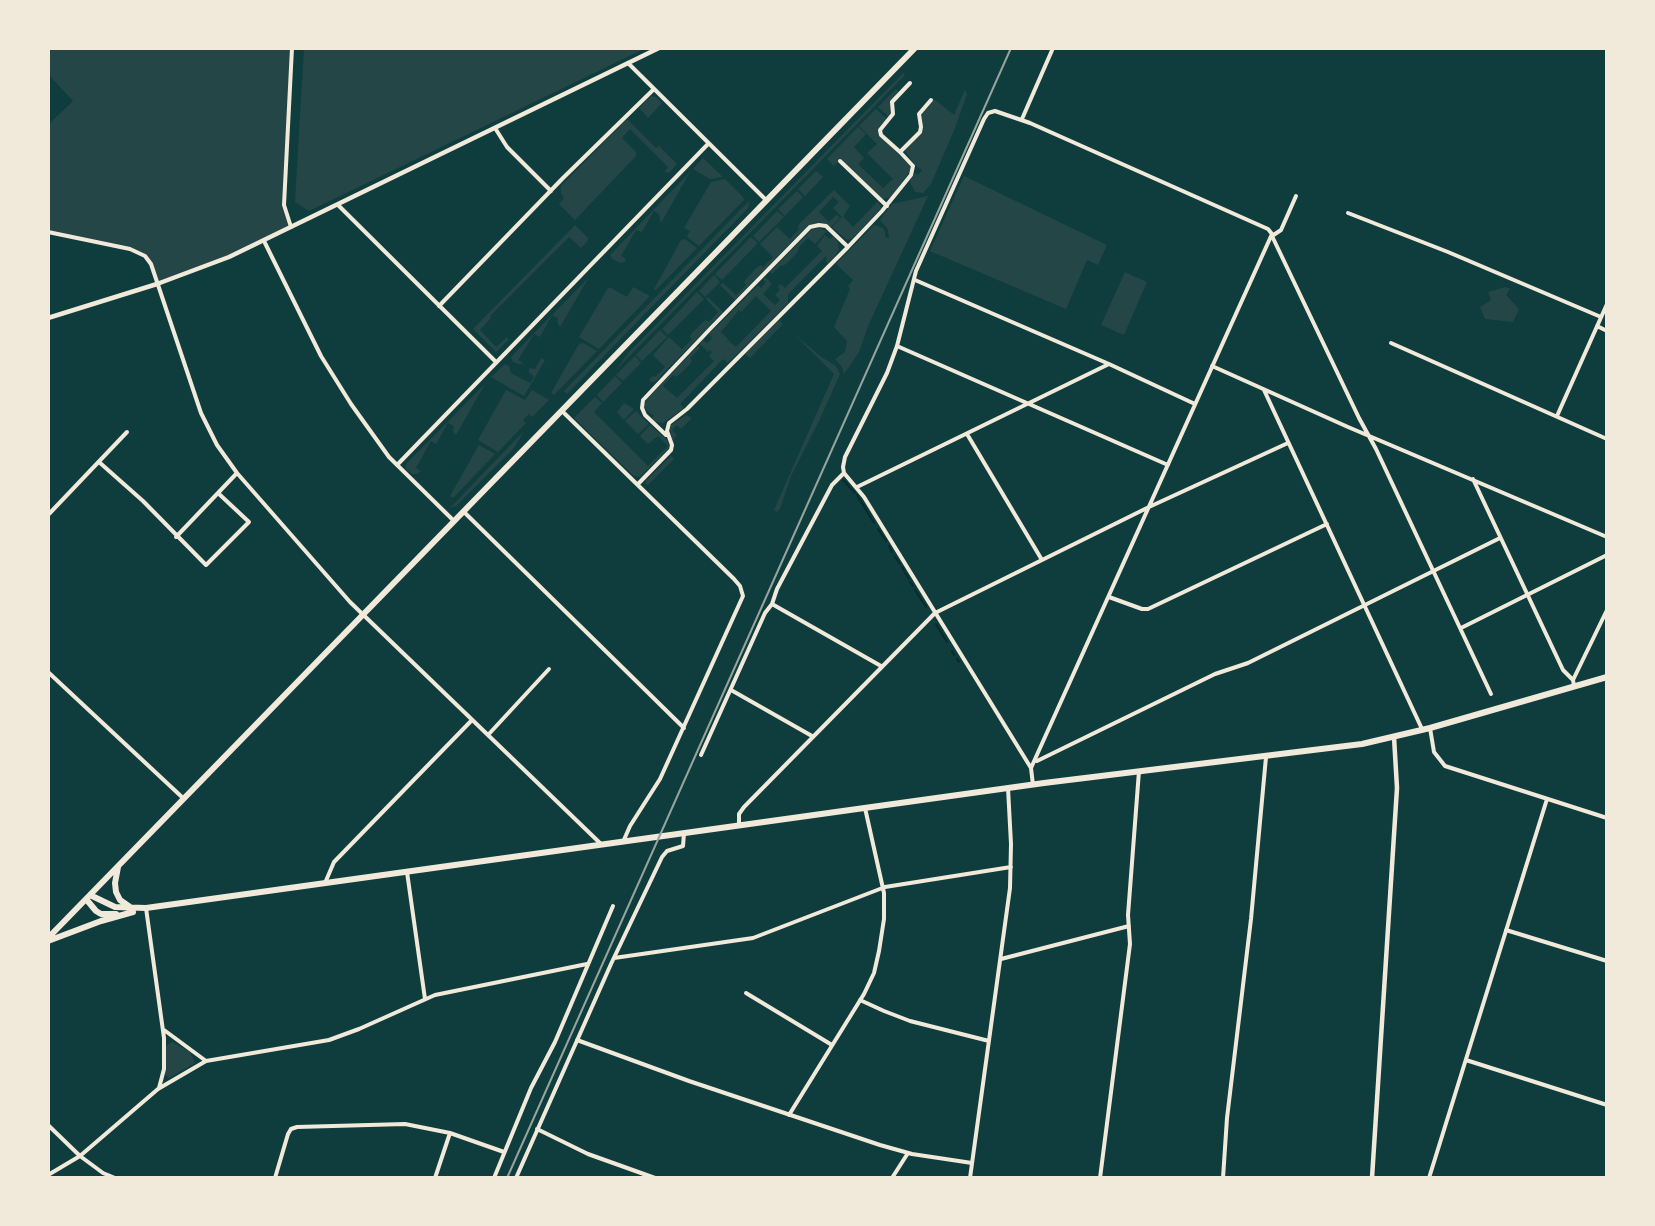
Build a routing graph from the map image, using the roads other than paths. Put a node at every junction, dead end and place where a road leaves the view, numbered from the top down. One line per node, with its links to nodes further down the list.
1 (292, 48): 20 (street)
2 (659, 48): 5 (street)
3 (915, 48): 16 (main road)
4 (1053, 48): 9 (street)
5 (628, 63): 7 (street); 10 (street)
6 (910, 83): 12 (street)
7 (654, 89): 11 (street); 14 (street)
8 (931, 100): 12 (street)
9 (1022, 119): 22 (street); 25 (street)
10 (495, 128): 14 (street); 17 (street)
11 (708, 144): 16 (street); 35 (street)
12 (900, 153): 18 (street)
13 (840, 161): 18 (street)
14 (551, 191): 28 (street)
15 (1296, 196): 22 (street)
16 (766, 201): 41 (main road)
17 (338, 205): 20 (street); 28 (street)
18 (887, 206): 24 (street)
19 (1348, 213): 29 (street)
20 (291, 227): 23 (street)
21 (48, 232): 26 (street)
22 (1272, 236): 37 (street); 45 (street)
23 (264, 241): 26 (street); 50 (street)
24 (849, 247): 46 (street); 46 (street)
25 (915, 280): 34 (street); 36 (street)
26 (157, 284): 30 (street); 52 (street)
27 (1607, 304): 29 (street)
28 (439, 306): 35 (street)
29 (1601, 317): 31 (street)
30 (48, 318)
31 (1597, 326): 32 (street); 42 (street)
32 (1607, 331)
33 (1391, 344): 42 (street)
34 (897, 346): 39 (street); 53 (street)
35 (496, 362): 50 (street)
36 (1109, 364): 39 (street); 40 (street)
37 (1212, 366): 38 (street); 40 (street)
38 (1263, 390): 45 (street); 48 (street)
39 (1028, 404): 44 (street); 51 (street)
40 (1195, 404): 51 (street)
41 (562, 410): 55 (street); 59 (main road)
42 (1557, 416): 47 (street)
43 (127, 432): 49 (street)
44 (967, 434): 56 (street); 67 (street)
45 (1368, 435): 54 (street); 68 (street)
46 (669, 438): 55 (street)
47 (1607, 439)
48 (1288, 442): 58 (street); 62 (street)
49 (99, 462): 60 (street); 63 (street)
50 (397, 465): 61 (street)
51 (1168, 465): 58 (street)
52 (237, 473): 57 (street); 75 (street)
53 (844, 473): 56 (street); 71 (street)
54 (1473, 480): 64 (street); 65 (street)
55 (638, 484): 85 (street)
56 (857, 487): 74 (street)
57 (218, 493): 63 (street); 63 (street)
58 (1149, 507): 67 (street); 70 (street)
59 (463, 512): 61 (main road); 85 (street)
60 (48, 515)
61 (454, 521): 75 (main road)
62 (1327, 524): 70 (street); 72 (street)
63 (176, 537)
64 (1607, 537)
65 (1500, 538): 68 (street); 69 (street)
66 (1607, 555): 69 (street)
67 (1041, 560): 74 (street)
68 (1433, 571): 72 (street); 76 (street)
69 (1527, 595): 76 (street); 81 (street)
70 (1109, 597): 93 (street)
71 (772, 604): 77 (street); 82 (street)
72 (1365, 605): 87 (street); 93 (street)
73 (1607, 610): 81 (street)
74 (935, 613): 77 (street); 94 (street)
75 (363, 615): 84 (street); 98 (main road)
76 (1461, 628): 83 (street)
77 (881, 666): 89 (street)
78 (549, 669): 88 (street)
79 (48, 673): 98 (street)
80 (1607, 677): 81 (main road)
81 (1573, 683): 86 (main road)
82 (731, 690): 89 (street); 91 (street)
83 (1491, 694)
84 (472, 720): 88 (street); 109 (street)
85 (684, 728): 104 (street)
86 (1430, 728): 87 (main road); 99 (street)
87 (1422, 729): 90 (main road)
88 (488, 735): 105 (street)
89 (812, 736): 102 (street)
90 (1394, 737): 92 (main road); 152 (street)
91 (701, 755)
92 (1266, 757): 95 (main road); 151 (street)
93 (1036, 761): 94 (street)
94 (1031, 768): 96 (street)
95 (1139, 770): 96 (main road); 115 (street)
96 (1033, 785): 97 (main road)
97 (1008, 788): 100 (main road); 107 (street)
98 (183, 798): 106 (main road)
99 (1547, 799): 101 (street); 116 (street)
100 (865, 808): 102 (main road); 110 (street)
101 (1607, 818)
102 (739, 825): 103 (main road)
103 (684, 833): 104 (main road); 118 (street)
104 (623, 842): 105 (main road)
105 (601, 844): 108 (main road)
106 (118, 866): 111 (main road); 114 (main road)
107 (1011, 867): 110 (street); 119 (street)
108 (407, 872): 109 (main road); 123 (street)
109 (325, 883): 113 (main road)
110 (883, 887): 118 (street); 124 (street)
111 (88, 897): 114 (main road); 114 (main road); 117 (main road)
112 (614, 906): 121 (street)
113 (146, 908): 114 (main road); 125 (street)
114 (133, 910): 117 (main road)
115 (1129, 926): 119 (street); 150 (street)
116 (1506, 930): 120 (street); 129 (street)
117 (48, 939)
118 (614, 958): 126 (street)
119 (1001, 959): 127 (street)
120 (1607, 961)
121 (587, 964): 123 (street); 137 (street)
122 (746, 993): 128 (street)
123 (425, 999): 130 (street)
124 (860, 1000): 127 (street); 128 (street)
125 (163, 1030): 130 (street); 131 (street)
126 (577, 1040): 133 (street); 135 (street)
127 (989, 1041): 140 (street)
128 (832, 1045): 133 (street)
129 (1466, 1060): 132 (street); 153 (street)
130 (206, 1061): 131 (street)
131 (158, 1089): 139 (street)
132 (1607, 1105)
133 (789, 1115): 138 (street)
134 (48, 1125): 139 (street)
135 (537, 1130): 146 (street); 147 (street)
136 (450, 1133): 137 (street); 143 (street); 144 (street)
137 (504, 1152): 145 (street)
138 (908, 1153): 140 (street); 148 (street)
139 (80, 1156): 141 (street); 142 (street)
140 (972, 1163): 149 (street)
141 (48, 1175)
142 (115, 1178)
143 (275, 1178)
144 (435, 1178)
145 (494, 1178)
146 (516, 1178)
147 (655, 1178)
148 (892, 1178)
149 (970, 1178)
150 (1100, 1178)
151 (1222, 1178)
152 (1372, 1178)
153 (1429, 1178)

